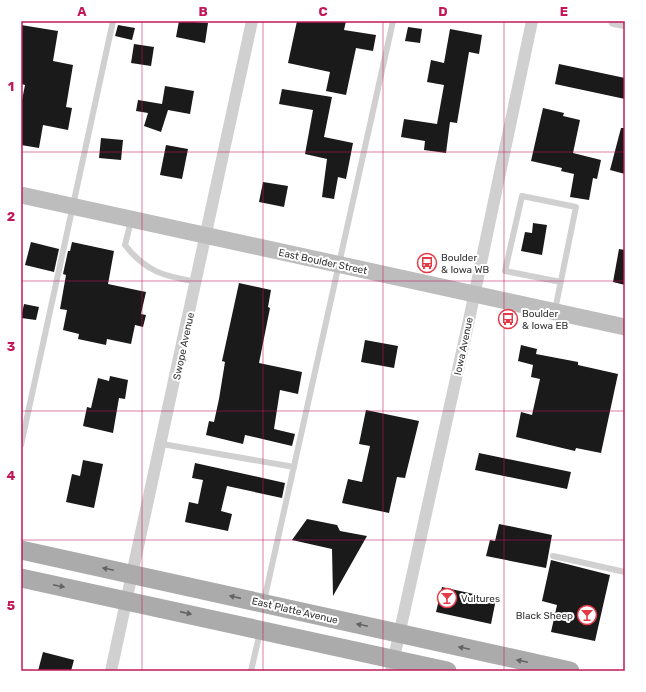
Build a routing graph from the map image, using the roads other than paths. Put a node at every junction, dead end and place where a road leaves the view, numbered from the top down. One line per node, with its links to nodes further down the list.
1 (113, 21): 8 (lane)
2 (252, 21): 10 (street, Swope Avenue)
3 (393, 21): 11 (lane)
4 (532, 21): 14 (street, Iowa Avenue)
5 (614, 21): 6 (street)
6 (625, 23)
7 (21, 195): 8 (street, East Boulder Street)
8 (72, 206): 9 (street, East Boulder Street); 18 (lane)
9 (131, 219): 10 (street, East Boulder Street); 12 (lane)
10 (207, 236): 11 (street, East Boulder Street); 12 (street, Swope Avenue)
11 (339, 265): 14 (street, East Boulder Street); 19 (lane)
12 (197, 282): 17 (street, Swope Avenue)
13 (560, 282): 13 (lane); 15 (lane)
14 (474, 294): 15 (street, East Boulder Street); 28 (street, Iowa Avenue)
15 (555, 312): 16 (street, East Boulder Street)
16 (625, 327)
17 (162, 444): 19 (lane); 23 (street, Swope Avenue)
18 (21, 445)
19 (294, 467): 26 (lane)
20 (21, 550): 23 (main road, East Platte Avenue, one-way to 20)
21 (553, 556): 22 (lane)
22 (625, 572)
23 (133, 574): 25 (street, Swope Avenue); 26 (main road, East Platte Avenue, one-way to 23)
24 (21, 578): 25 (main road, one-way to 25)
25 (127, 600): 27 (main road, one-way to 27); 30 (street, Swope Avenue)
26 (264, 603): 28 (main road, East Platte Avenue, one-way to 26)
27 (260, 630): 29 (main road); 31 (lane)
28 (400, 634): 29 (street, Iowa Avenue); 33 (main road, East Platte Avenue, one-way to 28)
29 (392, 665): 32 (main road)
30 (111, 671)
31 (251, 671)
32 (447, 671)
33 (570, 671)

